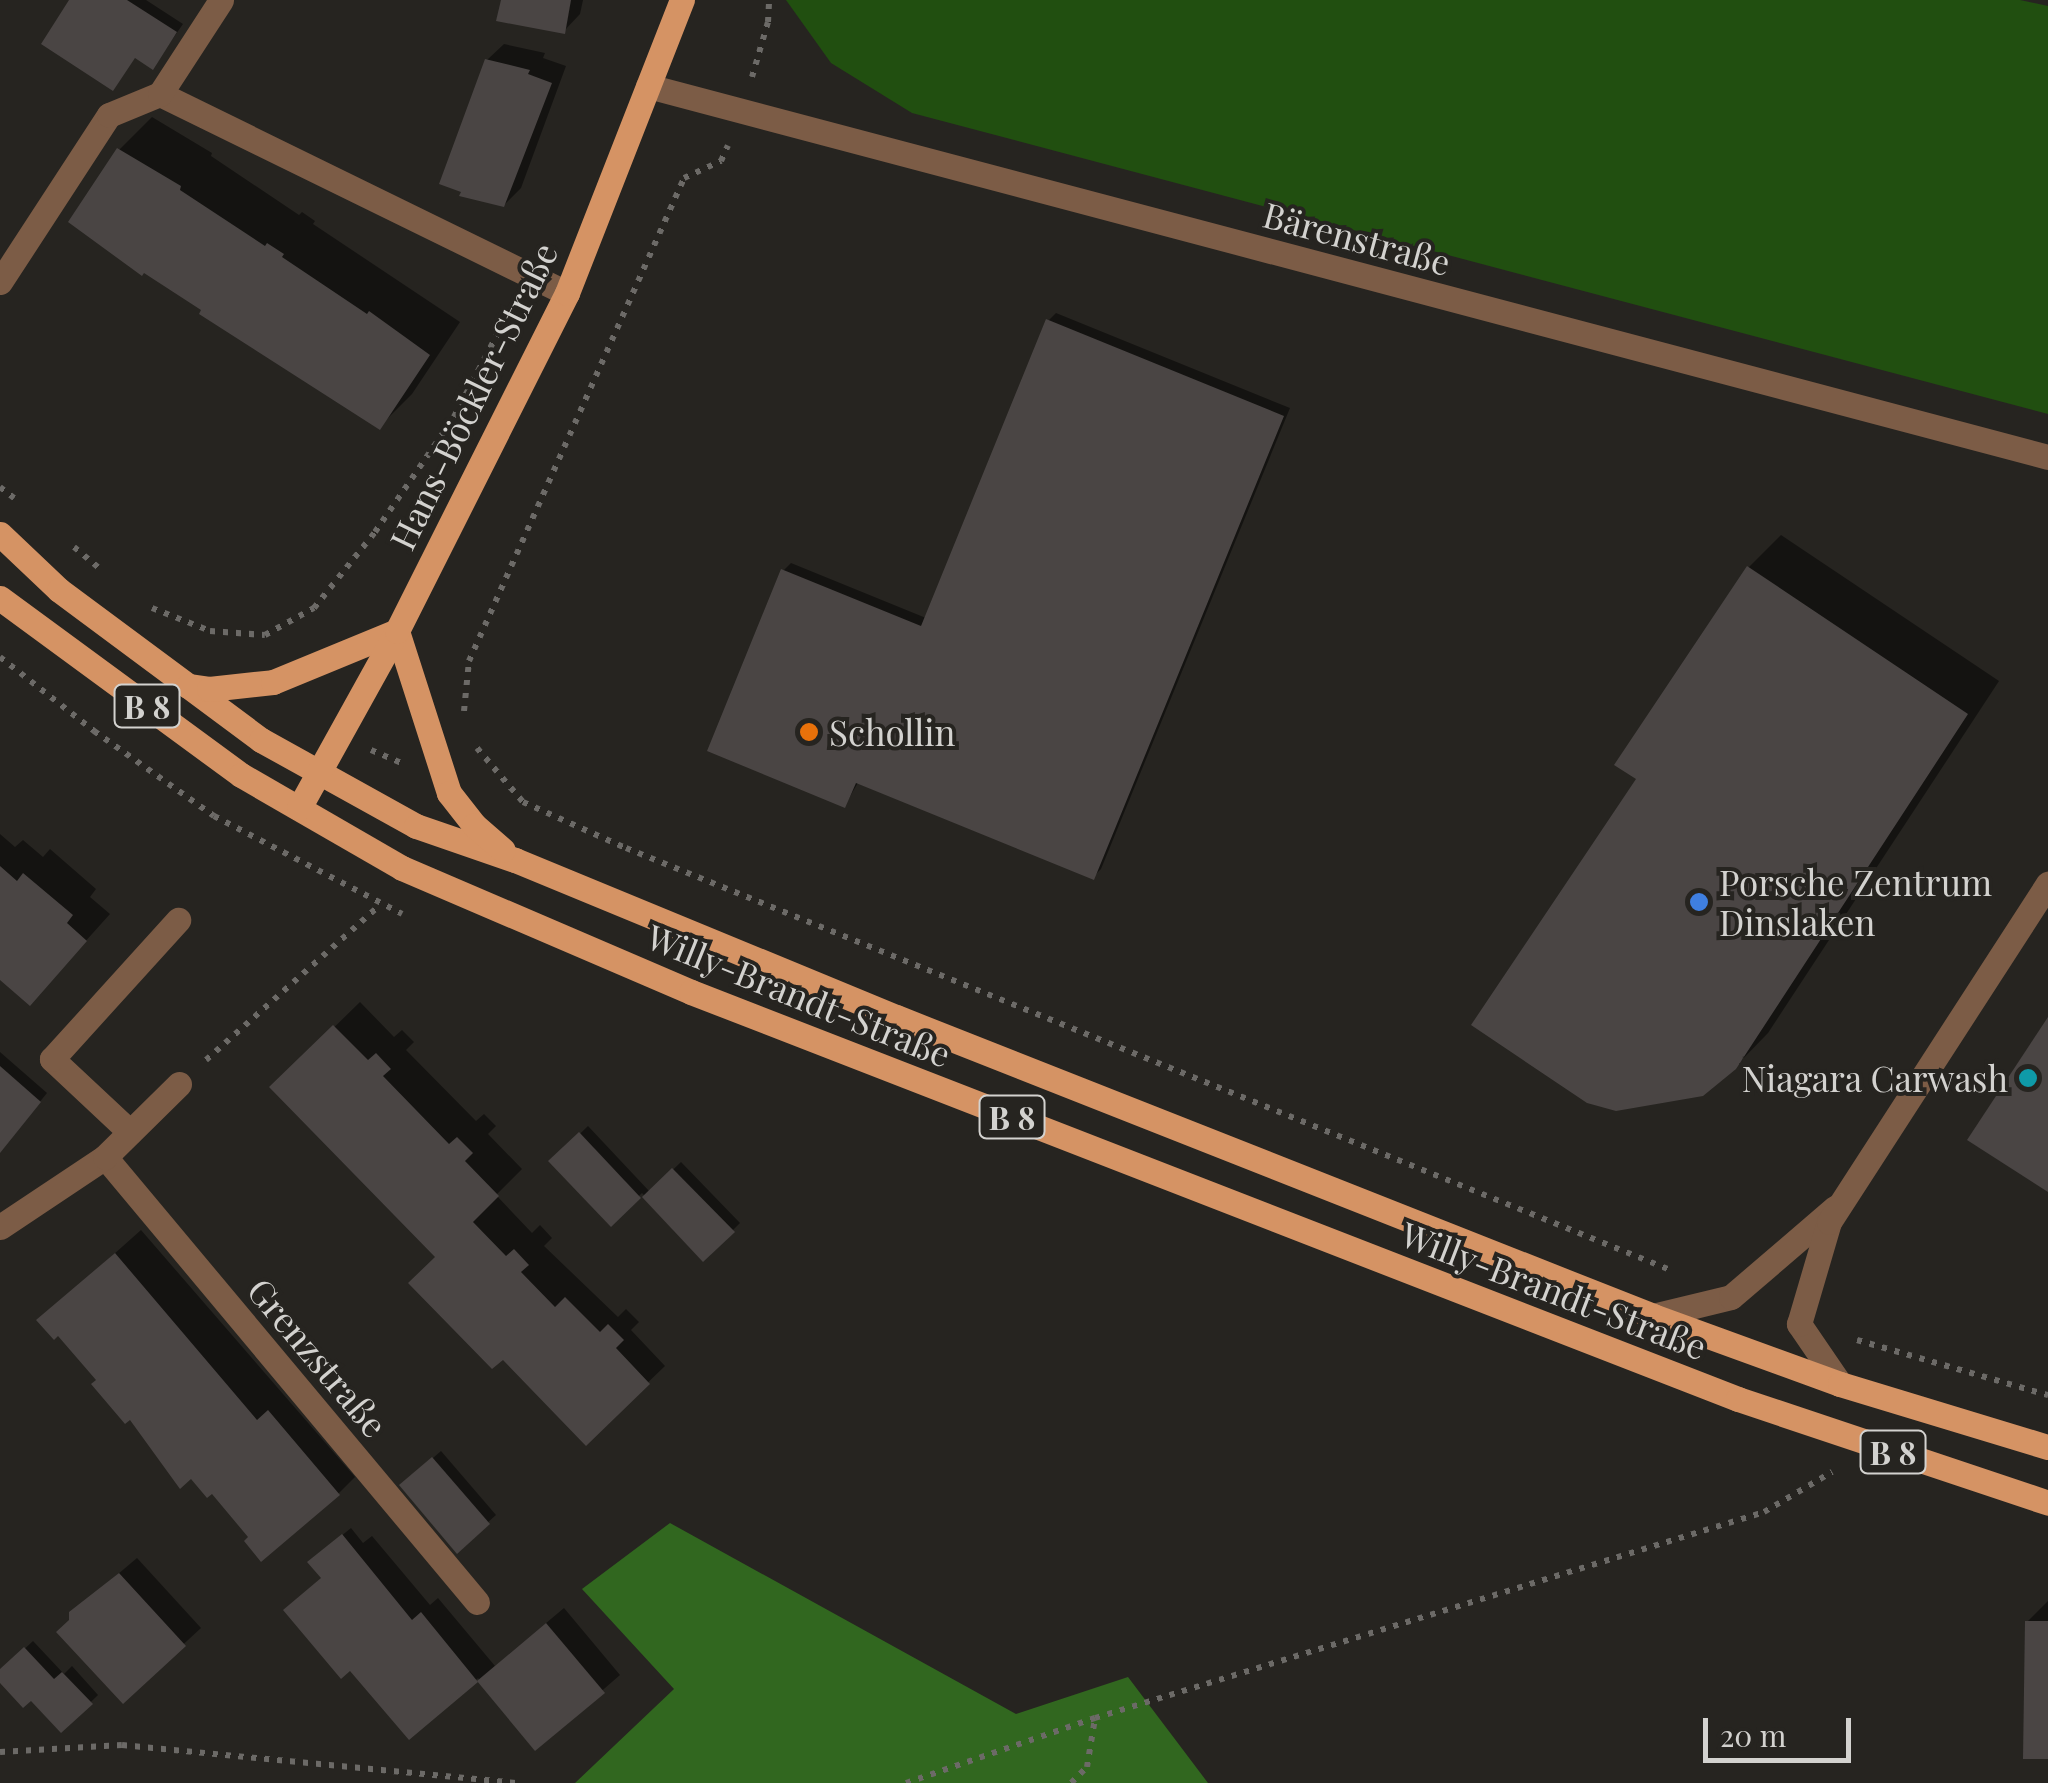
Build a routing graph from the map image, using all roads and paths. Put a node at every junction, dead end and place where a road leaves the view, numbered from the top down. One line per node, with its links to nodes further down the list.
1 (221, 0): 5 (street)
2 (682, 0): 4 (main road, Hans-Böckler-Straße)
3 (768, 0): 6 (path)
4 (648, 86): 6 (street, Bärenstraße); 9 (main road, Hans-Böckler-Straße)
5 (160, 94): 7 (street); 8 (street)
6 (742, 112): 10 (street, Bärenstraße); 20 (path)
7 (528, 275): 9 (street); 17 (path)
8 (0, 282)
9 (566, 293): 18 (main road, Hans-Böckler-Straße)
10 (2048, 456)
11 (0, 487): 12 (path)
12 (30, 511)
13 (0, 534): 19 (main road, B 8)
14 (59, 535): 15 (path)
15 (118, 582)
16 (0, 598): 23 (main road, Willy-Brandt-Straße / B 8)
17 (147, 606)
18 (397, 631): 19 (main road); 22 (main road, Hans-Böckler-Straße); 24 (main road)
19 (185, 686): 22 (main road, Willy-Brandt-Straße / B 8)
20 (463, 728)
21 (471, 740): 33 (path)
22 (319, 772): 23 (main road, Hans-Böckler-Straße); 24 (main road, Willy-Brandt-Straße / B 8)
23 (299, 808): 40 (main road, Willy-Brandt-Straße / B 8)
24 (515, 860): 34 (main road, Willy-Brandt-Straße / B 8)
25 (2048, 884): 31 (street)
26 (380, 905): 28 (path)
27 (178, 920): 29 (street)
28 (179, 1084): 29 (street)
29 (130, 1132): 30 (street)
30 (106, 1157): 32 (street); 41 (street, Grenzstraße)
31 (1836, 1212): 33 (street); 35 (street)
32 (0, 1228)
33 (1732, 1297): 34 (street)
34 (1653, 1316): 36 (main road, Willy-Brandt-Straße / B 8)
35 (1799, 1324): 36 (street); 37 (path)
36 (1840, 1384): 38 (main road, B 8)
37 (2048, 1395)
38 (2048, 1446)
39 (1834, 1471): 42 (path)
40 (2048, 1504)
41 (477, 1602)
42 (1095, 1718): 45 (path); 46 (path)
43 (0, 1752): 44 (path)
44 (518, 1783)
45 (906, 1783)
46 (1071, 1783)

